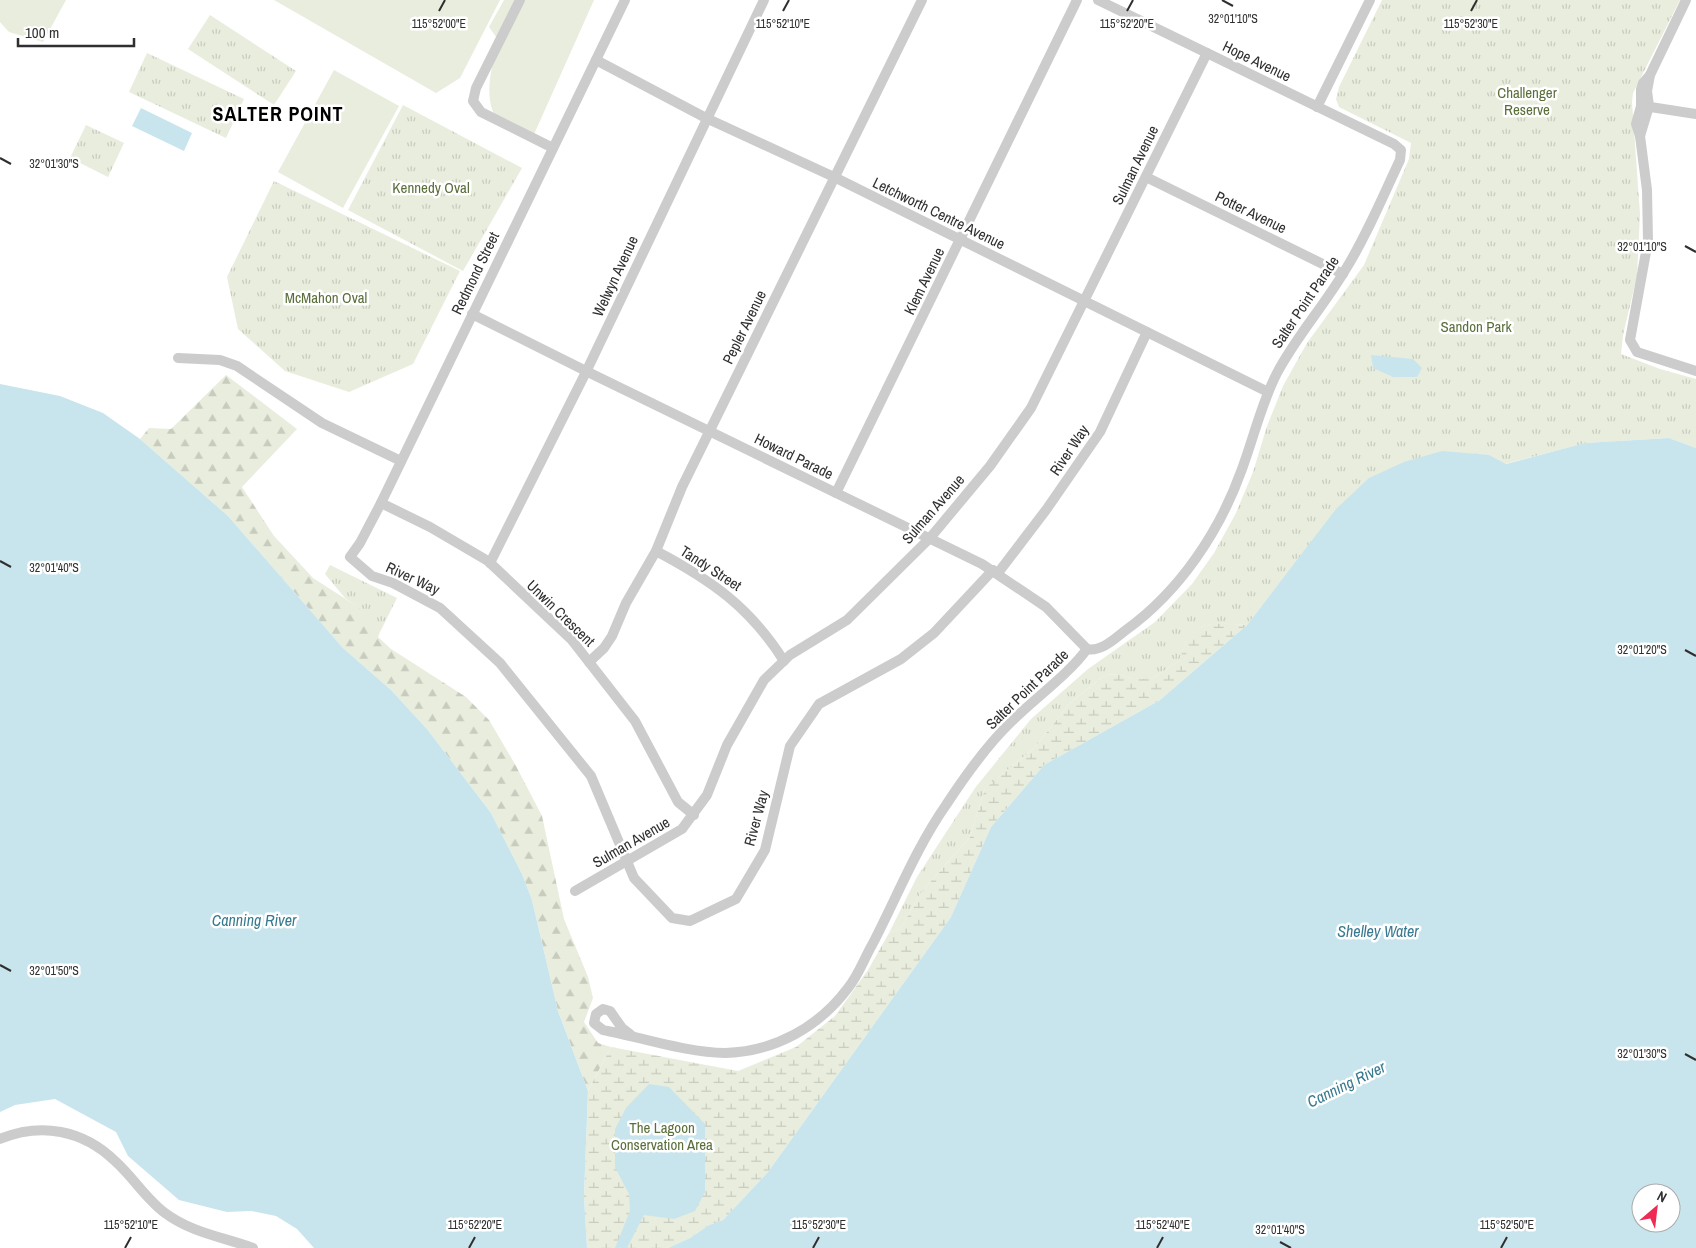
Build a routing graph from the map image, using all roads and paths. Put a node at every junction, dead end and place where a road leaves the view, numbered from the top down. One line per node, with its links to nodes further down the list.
1 (520, 0): 16 (street)
2 (625, 0): 11 (street, Redmond Street)
3 (764, 0): 15 (street, Welwyn Avenue)
4 (922, 0): 18 (street, Pepler Avenue)
5 (1077, 0): 20 (street, Klem Avenue)
6 (1098, 0): 9 (street, Hope Avenue)
7 (1370, 0): 13 (street)
8 (1686, 0): 12 (street)
9 (1116, 4): 10 (street, Hope Avenue)
10 (1207, 53): 13 (street, Hope Avenue); 19 (street, Sulman Avenue)
11 (596, 60): 15 (street, Letchworth Centre Avenue); 16 (street, Redmond Street)
12 (1645, 106): 14 (street); 26 (street)
13 (1317, 107): 17 (street, Hope Avenue)
14 (1696, 114)
15 (706, 118): 18 (street, Letchworth Centre Avenue); 27 (street, Welwyn Avenue)
16 (553, 148): 23 (street, Redmond Street)
17 (1401, 150): 21 (street, Salter Point Parade)
18 (834, 177): 20 (street, Letchworth Centre Avenue); 29 (street, Pepler Avenue)
19 (1146, 177): 21 (street, Potter Avenue); 22 (street, Sulman Avenue)
20 (961, 240): 22 (street, Letchworth Centre Avenue); 31 (street, Klem Avenue)
21 (1343, 274): 28 (street, Salter Point Parade)
22 (1085, 302): 24 (street, Letchworth Centre Avenue); 33 (street, Sulman Avenue)
23 (472, 314): 27 (street, Howard Parade); 30 (street, Redmond Street)
24 (1147, 332): 28 (street, Letchworth Centre Avenue); 37 (street, River Way)
25 (178, 358): 30 (street)
26 (1696, 371)
27 (586, 372): 29 (street, Howard Parade); 36 (street, Welwyn Avenue)
28 (1268, 392): 38 (street, Salter Point Parade)
29 (710, 431): 31 (street, Howard Parade); 34 (street, Pepler Avenue)
30 (401, 461): 32 (street, Redmond Street)
31 (836, 493): 33 (street, Howard Parade)
32 (381, 503): 35 (street, Redmond Street); 36 (street, Unwin Crescent)
33 (930, 538): 37 (street, Howard Parade); 39 (street, Sulman Avenue)
34 (656, 551): 39 (street, Tandy Street); 40 (street, Pepler Avenue)
35 (350, 557): 42 (street, River Way)
36 (490, 563): 40 (street, Unwin Crescent)
37 (996, 572): 38 (street, Howard Parade); 42 (street, River Way)
38 (1087, 649): 44 (street, Salter Point Parade)
39 (784, 661): 41 (street, Sulman Avenue)
40 (590, 662): 41 (street, Unwin Crescent)
41 (694, 815): 42 (street, Sulman Avenue)
42 (627, 862): 43 (street, Sulman Avenue)
43 (575, 890)
44 (631, 1035)
45 (0, 1139): 46 (street)
46 (253, 1248)

